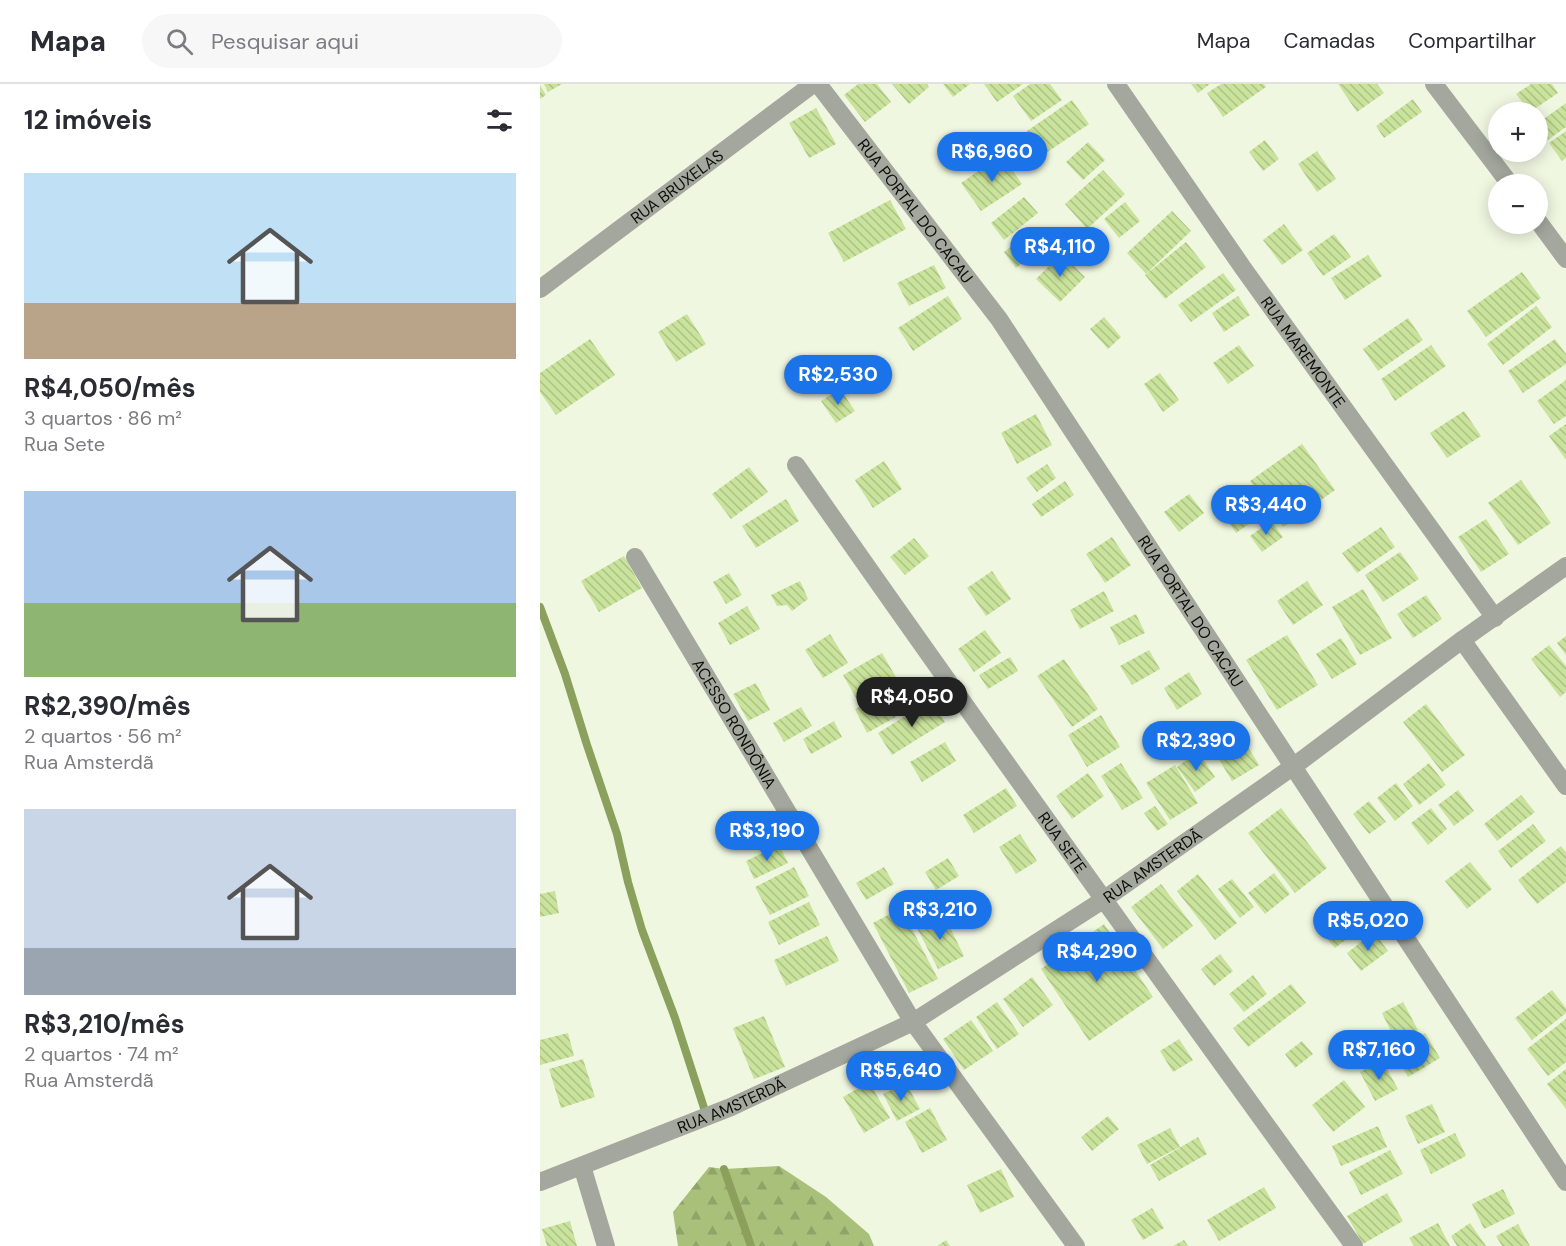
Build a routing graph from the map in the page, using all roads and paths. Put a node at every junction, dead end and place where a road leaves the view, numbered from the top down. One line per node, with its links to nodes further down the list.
1 (813, 84): 8 (street, RUA BRUXELAS)
2 (818, 84): 14 (street, RUA PORTAL DO CACAU)
3 (1116, 84): 12 (street, RUA MAREMONTE)
4 (1434, 84): 5 (street)
5 (1502, 174)
6 (1548, 234): 7 (street)
7 (1566, 259)
8 (540, 289)
9 (796, 465): 16 (street, RUA SETE)
10 (635, 557): 17 (street, ACESSO RONDÔNIA)
11 (1566, 566): 12 (street, RUA AMSTERDÃ)
12 (1495, 618): 13 (street, RUA AMSTERDÃ)
13 (1462, 640): 14 (street, RUA AMSTERDÃ); 15 (street)
14 (1294, 766): 16 (street, RUA AMSTERDÃ); 20 (street, RUA PORTAL DO CACAU)
15 (1566, 786)
16 (1103, 900): 17 (street, RUA AMSTERDÃ); 23 (street, RUA SETE)
17 (913, 1022): 18 (street, RUA AMSTERDÃ); 22 (street, ACESSO RONDÔNIA)
18 (582, 1166): 19 (street, RUA AMSTERDÃ); 21 (street)
19 (540, 1182)
20 (1566, 1182)
21 (606, 1246)
22 (1076, 1246)
23 (1354, 1246)

